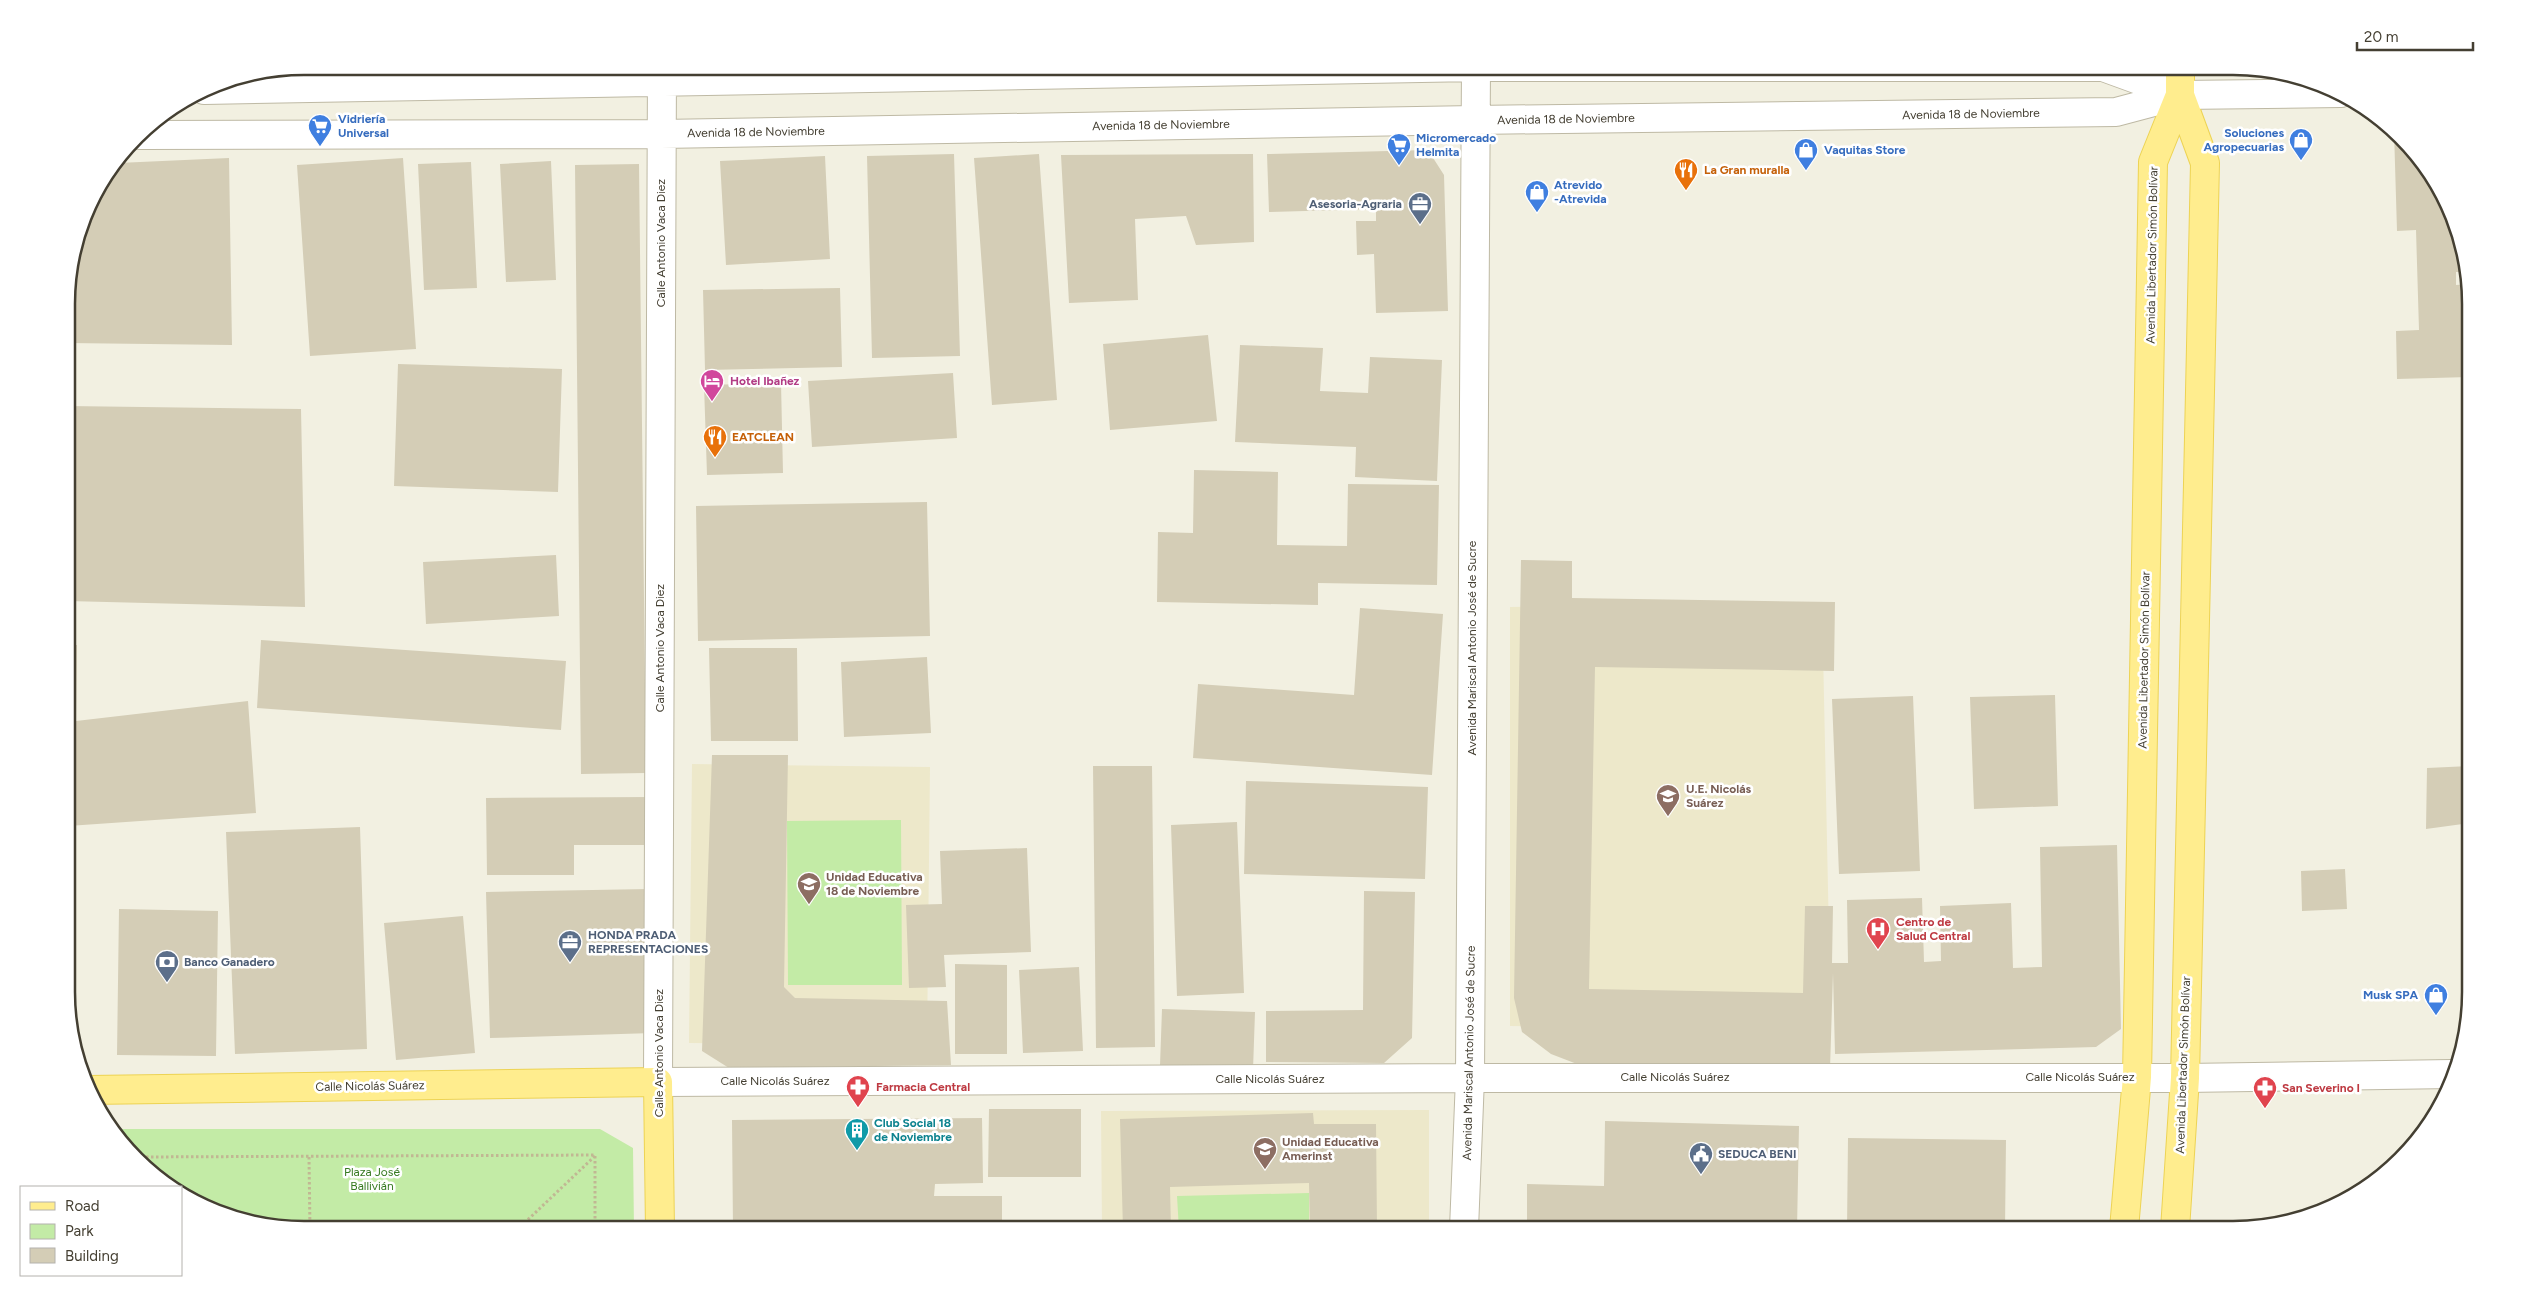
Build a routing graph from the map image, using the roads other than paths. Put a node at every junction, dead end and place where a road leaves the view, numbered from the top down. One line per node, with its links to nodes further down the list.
1 (662, 75): 5 (street, Avenida 18 de Noviembre); 9 (street, Calle Antonio Vaca Diez)
2 (1476, 75): 8 (street, Avenida Mariscal Antonio José de Sucre)
3 (2124, 75): 7 (street, Avenida 18 de Noviembre)
4 (2180, 75): 7 (main road, Avenida Libertador Simón Bolívar)
5 (224, 89)
6 (2323, 93): 7 (street, Avenida 18 de Noviembre)
7 (2180, 95): 8 (street, Avenida 18 de Noviembre); 12 (main road, Avenida Libertador Simón Bolívar); 14 (main road, Avenida Libertador Simón Bolívar)
8 (1475, 120): 9 (street, Avenida 18 de Noviembre); 13 (street, Avenida Mariscal Antonio José de Sucre)
9 (661, 134): 10 (street, Avenida 18 de Noviembre); 15 (street, Calle Antonio Vaca Diez)
10 (150, 135)
11 (2447, 1074): 14 (street, Calle Nicolás Suárez)
12 (2137, 1077): 13 (street, Calle Nicolás Suárez); 14 (street, Calle Nicolás Suárez); 19 (main road, Avenida Libertador Simón Bolívar)
13 (1470, 1078): 15 (street, Calle Nicolás Suárez); 18 (street, Avenida Mariscal Antonio José de Sucre)
14 (2184, 1078): 20 (main road, Avenida Libertador Simón Bolívar)
15 (658, 1082): 16 (main road, Calle Nicolás Suárez); 17 (main road, Calle Antonio Vaca Diez)
16 (97, 1090)
17 (660, 1221)
18 (1464, 1221)
19 (2125, 1221)
20 (2175, 1221)

